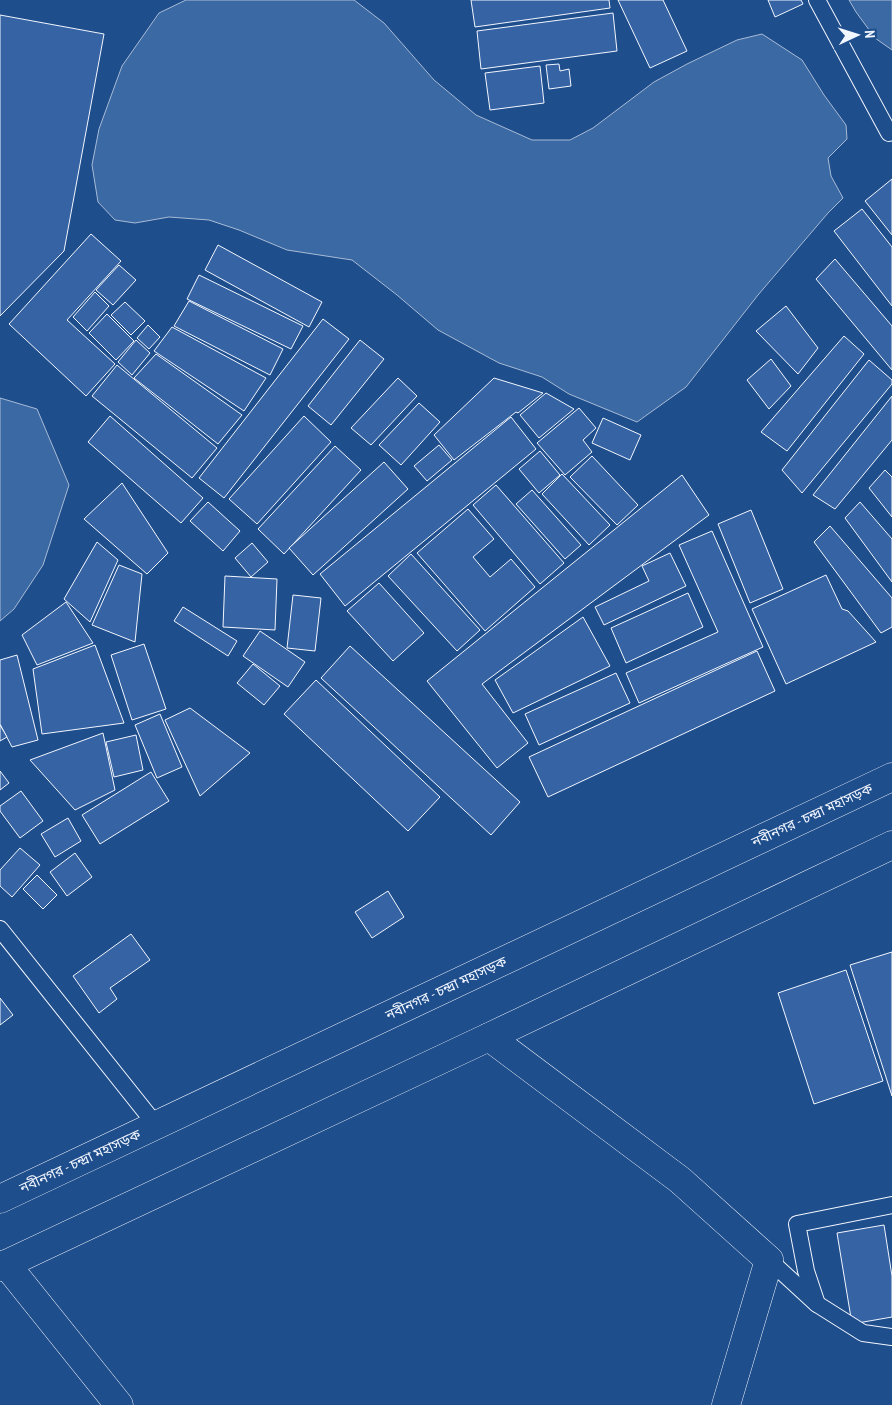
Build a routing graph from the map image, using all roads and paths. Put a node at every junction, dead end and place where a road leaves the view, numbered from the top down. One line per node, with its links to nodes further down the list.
1 (817, 0): 2 (lane)
2 (892, 132)
3 (892, 777): 7 (main road, নবীনগর - চন্দ্রা মহাসড়ক)
4 (892, 845): 6 (main road)
5 (0, 928): 7 (lane)
6 (489, 1037): 10 (main road); 11 (main road)
7 (156, 1125): 8 (main road, নবীনগর - চন্দ্রা মহাসড়ক)
8 (0, 1199)
9 (892, 1205): 12 (lane)
10 (769, 1260): 12 (lane); 15 (main road)
11 (3, 1265): 14 (main road)
12 (817, 1304): 13 (lane)
13 (892, 1337)
14 (119, 1405)
15 (726, 1405)

